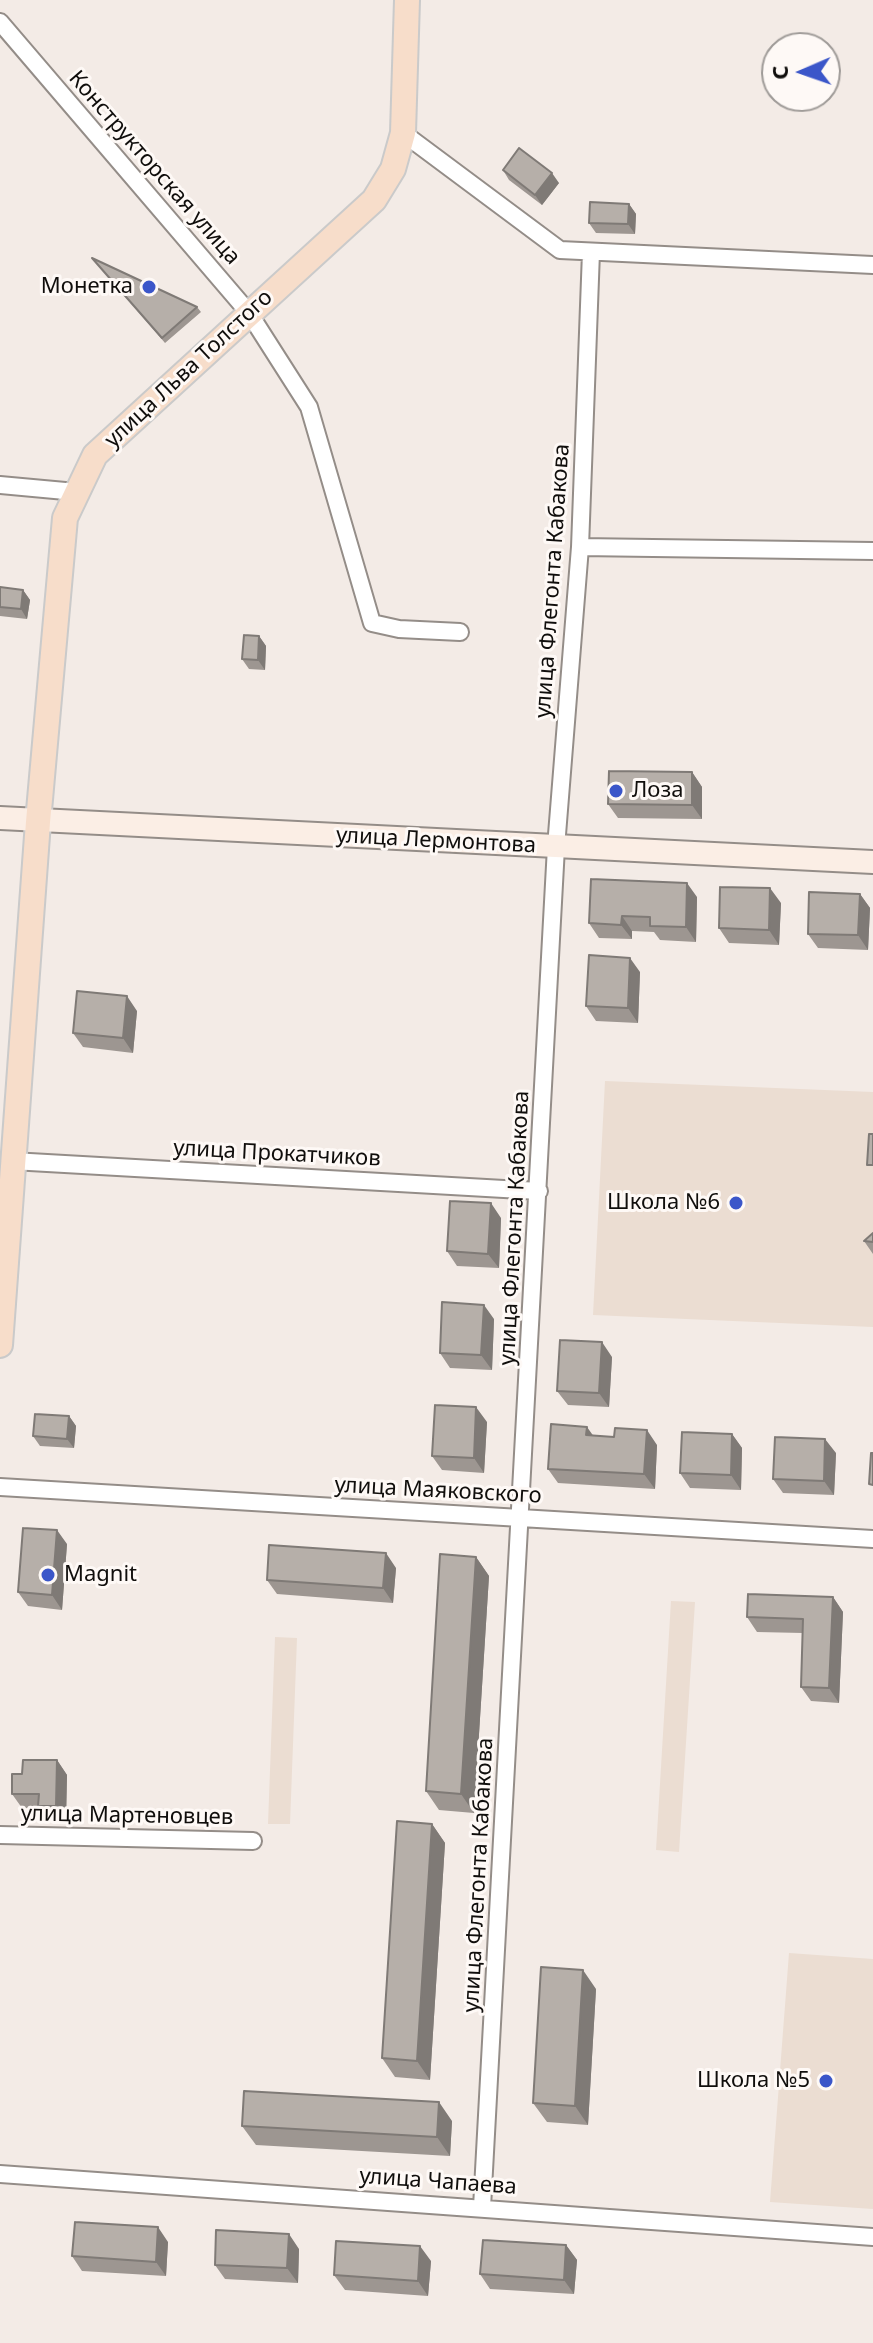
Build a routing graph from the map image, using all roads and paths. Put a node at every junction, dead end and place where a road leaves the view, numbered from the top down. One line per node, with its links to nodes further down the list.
1 (407, 0): 3 (main road, улица Льва Толстого)
2 (0, 22): 6 (street, Конструкторская улица)
3 (403, 133): 4 (street); 6 (main road, улица Льва Толстого)
4 (591, 252): 5 (street); 9 (street, улица Флегонта Кабакова)
5 (873, 265)
6 (249, 313): 8 (main road, улица Льва Толстого); 11 (street, Конструкторская улица)
7 (0, 485): 8 (street)
8 (76, 492): 13 (main road, улица Льва Толстого)
9 (580, 547): 10 (street); 14 (street, улица Флегонта Кабакова)
10 (873, 551)
11 (460, 632)
12 (0, 818): 13 (street, улица Лермонтова)
13 (38, 822): 14 (street, улица Лермонтова); 16 (main road, улица Льва Толстого)
14 (556, 847): 15 (street, улица Лермонтова); 18 (street, улица Флегонта Кабакова)
15 (873, 862)
16 (8, 1104): 17 (main road, улица Льва Толстого)
17 (12, 1161): 18 (street, улица Прокатчиков); 19 (main road, улица Льва Толстого)
18 (539, 1191): 21 (street, улица Флегонта Кабакова)
19 (0, 1345)
20 (0, 1487): 21 (street, улица Маяковского)
21 (521, 1518): 22 (street, улица Маяковского); 26 (street, улица Флегонта Кабакова)
22 (873, 1539)
23 (0, 1835): 24 (street, улица Мартеновцев)
24 (253, 1841)
25 (0, 2174): 26 (street, улица Чапаева)
26 (482, 2207): 27 (street, улица Чапаева)
27 (873, 2237)

